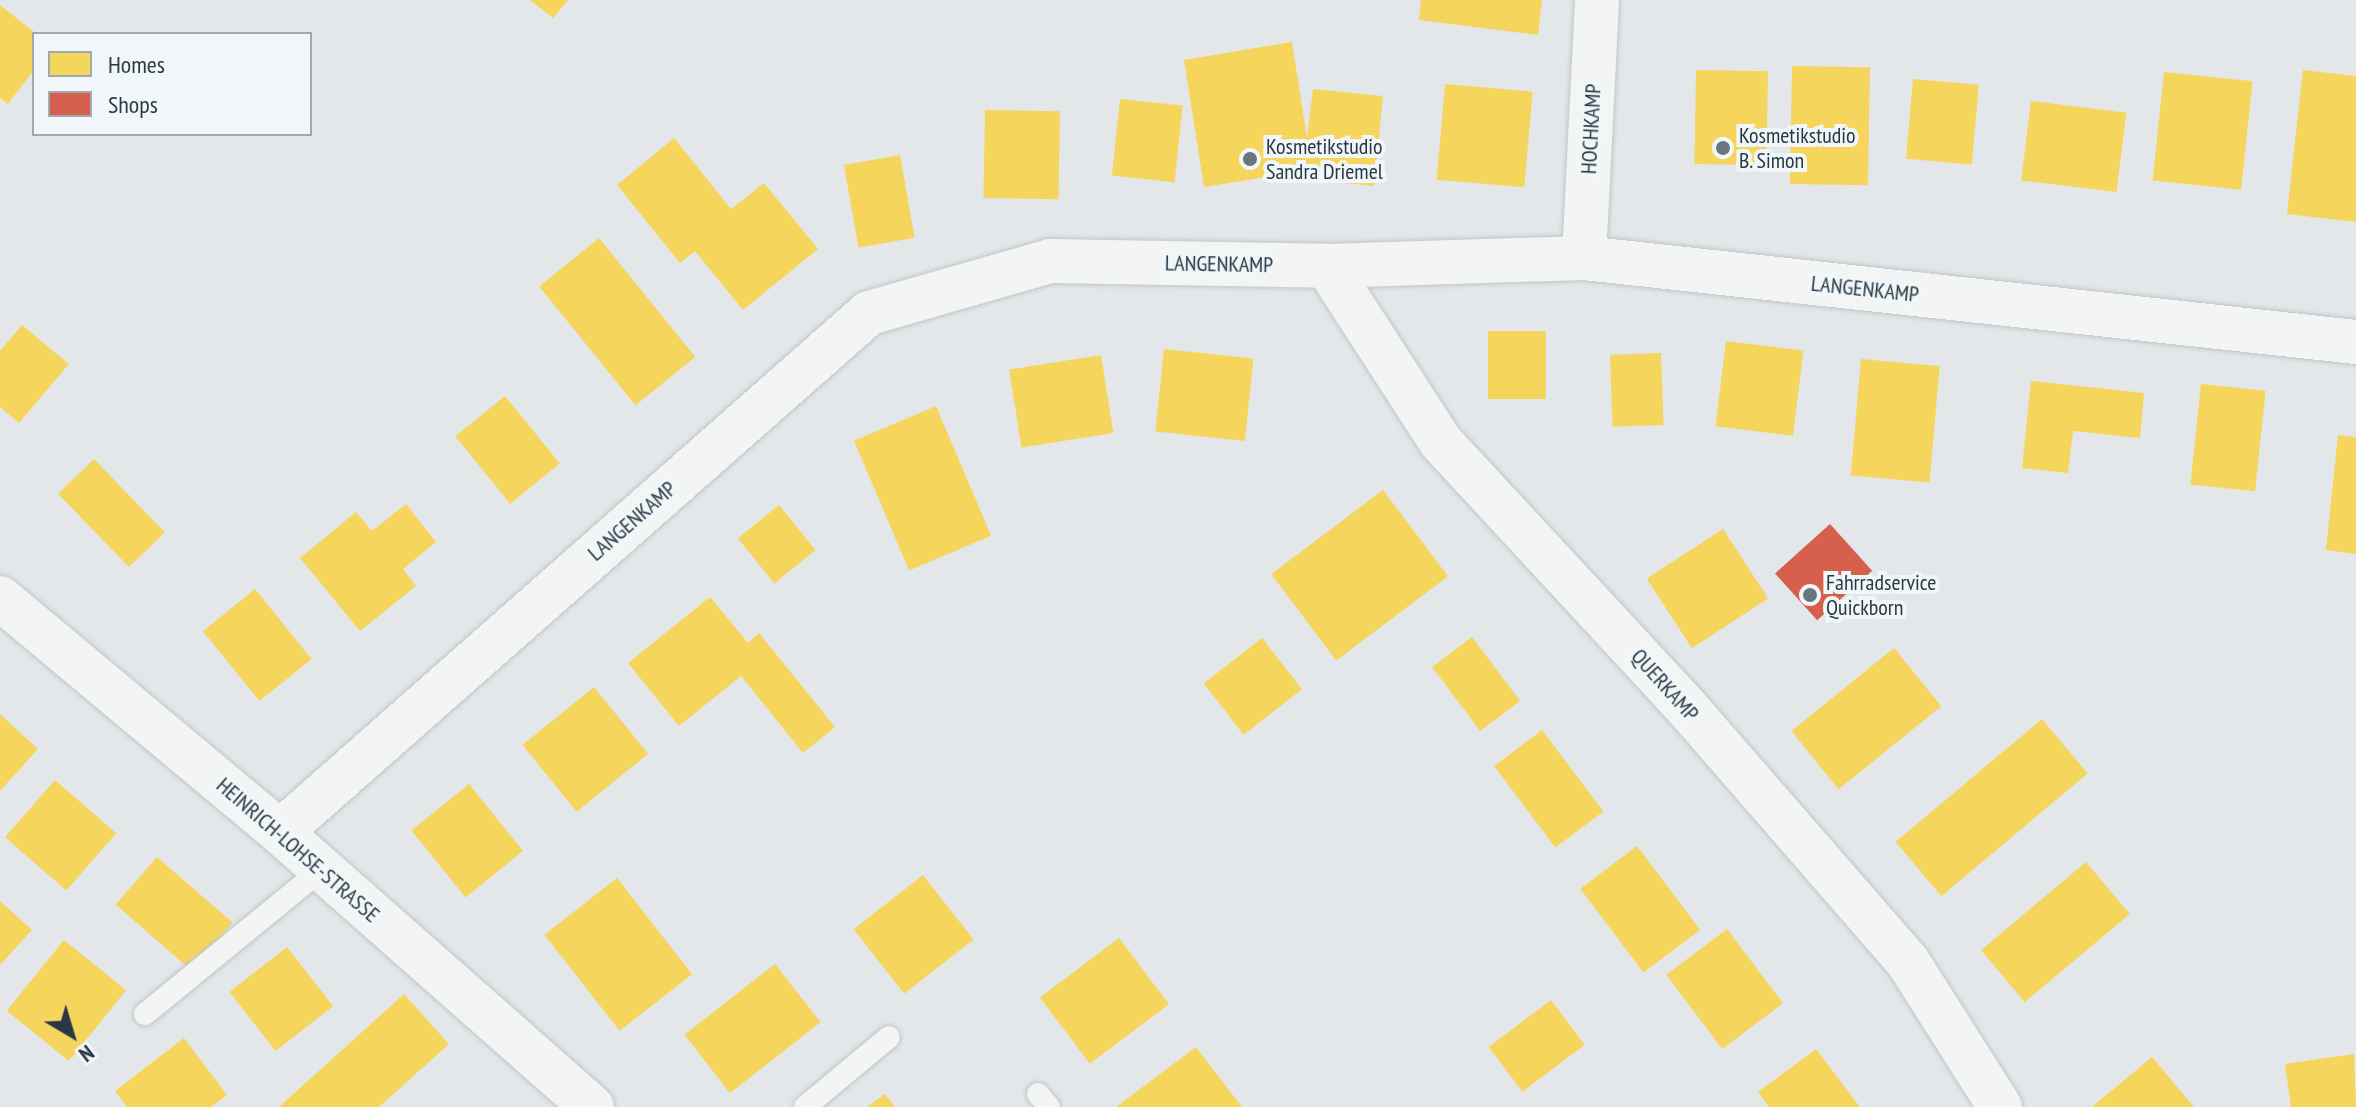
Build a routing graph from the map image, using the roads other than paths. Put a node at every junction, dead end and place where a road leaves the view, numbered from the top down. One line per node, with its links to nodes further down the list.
1 (1597, 0): 2 (street, HOCHKAMP)
2 (1584, 258): 3 (street, LANGENKAMP); 4 (street, LANGENKAMP)
3 (1327, 266): 6 (street, LANGENKAMP); 12 (street, QUERKAMP)
4 (2356, 342)
5 (0, 598): 6 (street, HEINRICH-LOHSE-STRASSE)
6 (280, 832): 7 (street, HEINRICH-LOHSE-STRASSE)
7 (322, 869): 8 (lane); 10 (street, HEINRICH-LOHSE-STRASSE)
8 (145, 1014)
9 (889, 1037): 11 (lane)
10 (592, 1107)
11 (805, 1107)
12 (2000, 1107)

